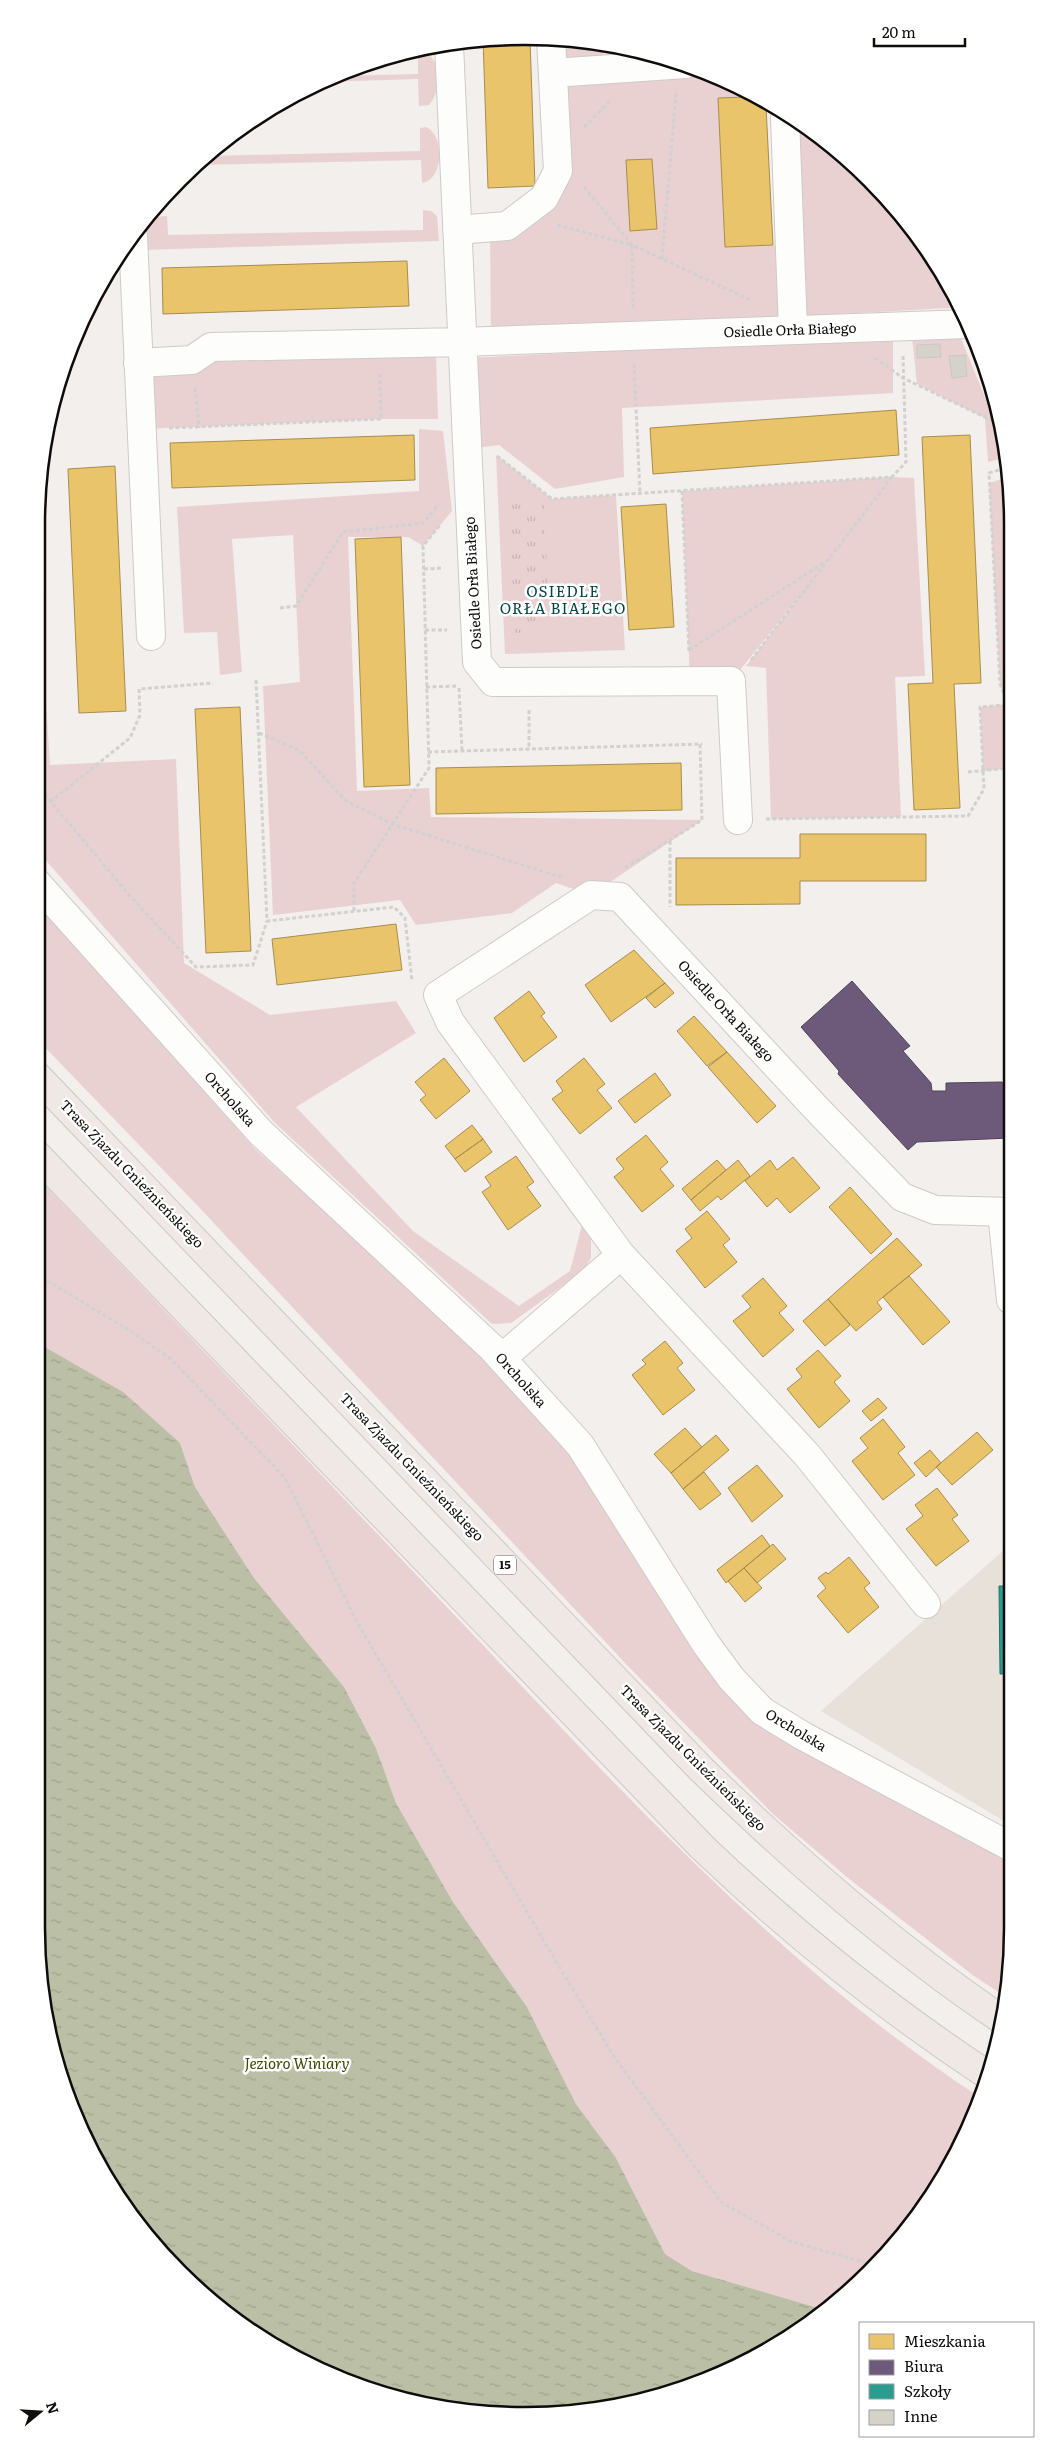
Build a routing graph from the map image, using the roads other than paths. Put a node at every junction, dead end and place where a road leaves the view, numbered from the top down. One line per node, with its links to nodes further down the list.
1 (551, 46): 4 (street)
2 (449, 51): 6 (street, Osiedle Orła Białego)
3 (665, 66): 4 (street)
4 (553, 73): 6 (street)
5 (785, 122): 9 (street)
6 (457, 230): 10 (street, Osiedle Orła Białego)
7 (134, 246): 11 (street)
8 (960, 324): 9 (street, Osiedle Orła Białego)
9 (793, 325): 10 (street, Osiedle Orła Białego)
10 (462, 342): 11 (street, Osiedle Orła Białego); 13 (street, Osiedle Orła Białego)
11 (149, 356): 12 (street)
12 (151, 636)
13 (738, 820)
14 (45, 892): 19 (street, Orcholska)
15 (45, 1084): 22 (main road, Trasa Zjazdu Gnieźnieńskiego / 15)
16 (45, 1163): 23 (main road)
17 (1004, 1212): 18 (street, Osiedle Orła Białego)
18 (622, 1255): 19 (street); 20 (street)
19 (502, 1358): 21 (street, Orcholska)
20 (926, 1604)
21 (1004, 1844)
22 (996, 2015)
23 (982, 2071)

